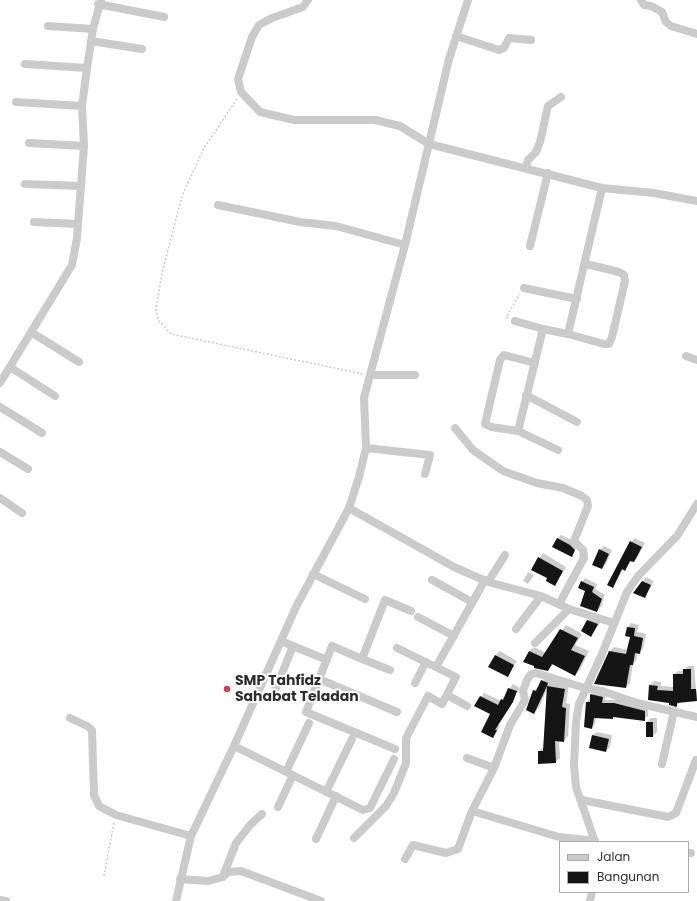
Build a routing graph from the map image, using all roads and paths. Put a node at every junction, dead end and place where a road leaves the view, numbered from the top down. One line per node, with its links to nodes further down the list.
1 (308, 0): 15 (street)
2 (468, 0): 9 (street)
3 (641, 0): 8 (street)
4 (100, 2): 5 (street); 7 (street)
5 (164, 17)
6 (48, 26): 7 (street)
7 (93, 29): 11 (street)
8 (697, 34)
9 (456, 36): 10 (street); 20 (street)
10 (531, 40)
11 (91, 41): 12 (street); 14 (street)
12 (142, 50)
13 (25, 64): 14 (street)
14 (87, 68): 18 (street)
15 (241, 92): 20 (street); 45 (path)
16 (561, 97): 22 (street)
17 (16, 102): 18 (street)
18 (82, 106): 21 (street)
19 (29, 143): 21 (street)
20 (429, 144): 22 (street); 31 (street)
21 (84, 146): 25 (street)
22 (526, 167): 23 (street)
23 (548, 173): 26 (street); 32 (street)
24 (24, 184): 25 (street)
25 (81, 186): 30 (street)
26 (602, 188): 27 (street); 33 (street)
27 (697, 201)
28 (218, 205): 31 (street)
29 (34, 222): 30 (street)
30 (78, 224): 38 (street)
31 (405, 245): 45 (street)
32 (530, 246)
33 (586, 264): 35 (street); 39 (street)
34 (524, 288): 35 (street); 36 (path)
35 (577, 299): 39 (street)
36 (515, 321): 37 (street)
37 (543, 329): 39 (street); 43 (street)
38 (31, 332): 42 (street); 44 (street)
39 (568, 334)
40 (686, 356): 41 (street)
41 (697, 360)
42 (79, 362)
43 (535, 363): 49 (street); 53 (street)
44 (10, 367): 47 (street); 48 (street)
45 (370, 375): 46 (street); 55 (street)
46 (415, 375)
47 (0, 383)
48 (55, 396)
49 (526, 396): 51 (street); 53 (street)
50 (0, 407): 54 (street)
51 (577, 422)
52 (455, 428): 71 (street)
53 (518, 431): 56 (street)
54 (42, 433)
55 (366, 448): 59 (street); 62 (street)
56 (558, 450)
57 (0, 452): 58 (street)
58 (28, 469)
59 (425, 474)
60 (0, 498): 63 (street)
61 (697, 504): 75 (street)
62 (349, 508): 65 (street); 67 (street)
63 (22, 513)
64 (505, 555): 67 (street)
65 (313, 574): 69 (street); 78 (street)
66 (432, 580): 70 (street)
67 (486, 581): 68 (street); 70 (street)
68 (541, 596): 71 (street); 76 (street)
69 (365, 599)
70 (472, 602): 77 (street)
71 (559, 604): 72 (street)
72 (569, 609): 75 (street); 79 (street)
73 (411, 611): 82 (street)
74 (418, 617): 77 (street)
75 (614, 623): 89 (street)
76 (516, 629)
77 (454, 636): 85 (street)
78 (281, 641): 80 (street); 99 (street)
79 (535, 643)
80 (293, 646): 83 (street); 91 (street)
81 (397, 648): 84 (street)
82 (362, 659): 83 (street); 86 (street)
83 (327, 660): 87 (street)
84 (426, 662): 85 (street); 88 (street)
85 (436, 667): 90 (street)
86 (390, 670)
87 (319, 679): 94 (street); 100 (street)
88 (415, 683)
89 (585, 688): 93 (street); 105 (street); 109 (street)
90 (447, 695): 92 (street); 115 (street)
91 (273, 696)
92 (467, 706)
93 (674, 711): 95 (street); 104 (street)
94 (397, 712)
95 (697, 717)
96 (70, 718): 113 (street)
97 (309, 723): 106 (street)
98 (352, 739): 107 (street)
99 (234, 746): 106 (street); 114 (street)
100 (395, 749)
101 (467, 758): 105 (street)
102 (394, 759): 108 (street)
103 (696, 760): 109 (street)
104 (662, 764)
105 (494, 768): 111 (street)
106 (290, 774): 107 (street); 110 (street)
107 (326, 792): 108 (street)
108 (336, 796): 116 (street)
109 (582, 800): 117 (street)
110 (278, 807)
111 (472, 811): 117 (street); 118 (street)
112 (262, 814): 120 (street)
113 (116, 815): 114 (street); 119 (path)
114 (191, 836): 121 (street)
115 (354, 838)
116 (316, 839)
117 (595, 841)
118 (405, 858)
119 (104, 876)
120 (222, 877): 121 (street); 125 (street)
121 (180, 879): 124 (street)
122 (0, 900): 123 (street)
123 (6, 901)
124 (176, 901)
125 (322, 901)

